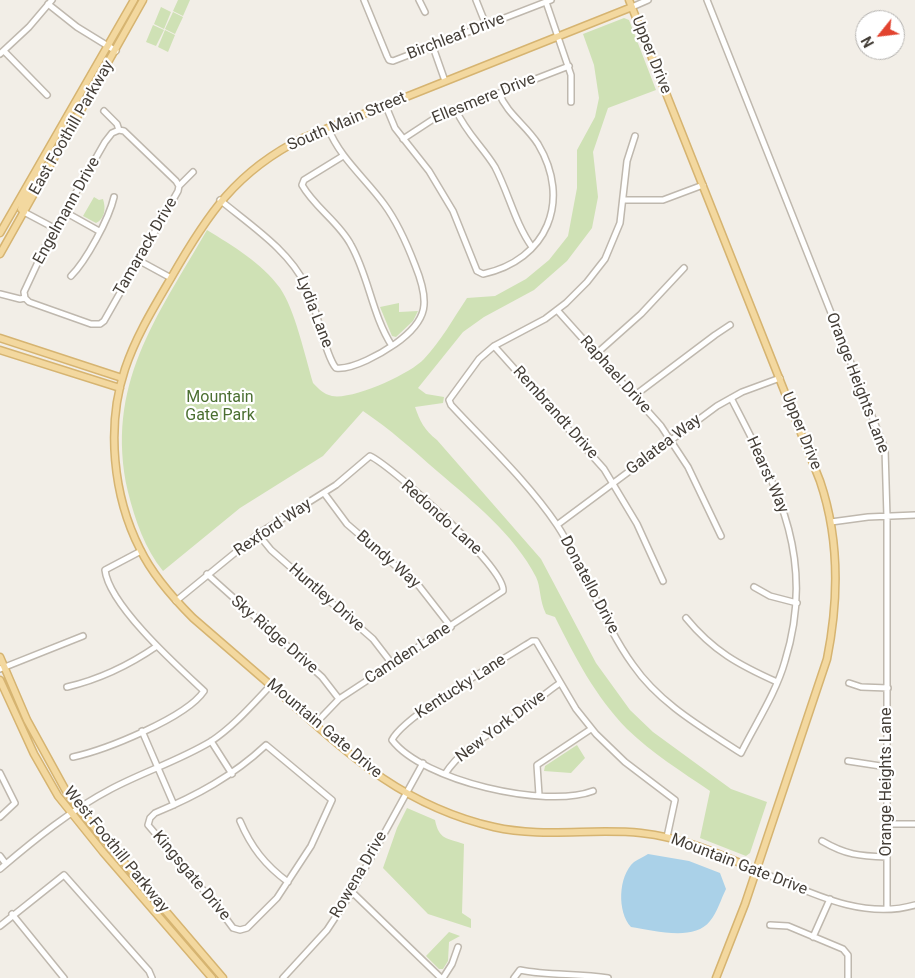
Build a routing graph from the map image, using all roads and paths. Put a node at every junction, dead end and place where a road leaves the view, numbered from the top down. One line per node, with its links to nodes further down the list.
1 (134, 0): 14 (main road, East Foothill Parkway)
2 (143, 0): 16 (main road, East Foothill Parkway)
3 (364, 0): 15 (street, Birchleaf Drive)
4 (419, 0): 11 (street)
5 (476, 0): 12 (street)
6 (648, 0): 10 (street, South Main Street)
7 (708, 0): 70 (street, Orange Heights Lane)
8 (549, 1): 12 (street, Birchleaf Drive); 13 (street)
9 (50, 2): 14 (street); 17 (street)
10 (631, 4): 13 (main road, South Main Street); 33 (main road, Upper Drive)
11 (425, 12)
12 (486, 25): 15 (street, Birchleaf Drive)
13 (559, 35): 18 (street); 19 (main road, South Main Street)
14 (109, 46): 16 (street); 30 (main road, East Foothill Parkway)
15 (432, 48): 19 (street)
16 (116, 51): 38 (main road, East Foothill Parkway)
17 (2, 53): 21 (street)
18 (569, 66): 20 (street, Ellesmere Drive); 22 (street)
19 (445, 80): 23 (main road, South Main Street)
20 (499, 92): 24 (street, Ellesmere Drive); 43 (street)
21 (47, 95)
22 (571, 102)
23 (385, 104): 26 (main road, South Main Street); 29 (street)
24 (456, 110): 29 (street, Ellesmere Drive); 43 (street)
25 (104, 112): 27 (street)
26 (328, 128): 31 (street); 36 (main road, South Main Street)
27 (119, 130): 34 (street); 39 (street, Engelmann Drive)
28 (635, 136): 37 (street)
29 (403, 138): 43 (street)
30 (46, 155): 38 (main road); 42 (main road, East Foothill Parkway)
31 (343, 156): 54 (street); 54 (street)
32 (193, 172): 34 (street, Tamarack Drive)
33 (703, 185): 37 (street); 61 (main road, Upper Drive)
34 (179, 186): 45 (street, Tamarack Drive)
35 (114, 197): 41 (street)
36 (220, 200): 48 (main road, South Main Street); 54 (street, Lydia Lane)
37 (623, 200): 51 (street)
38 (24, 212): 40 (street); 44 (main road, East Foothill Parkway)
39 (65, 212): 40 (street, Engelmann Drive); 41 (street)
40 (56, 229): 50 (street, Engelmann Drive)
41 (99, 231): 47 (street)
42 (0, 234)
43 (532, 247)
44 (0, 254)
45 (138, 260): 48 (street); 50 (street, Tamarack Drive)
46 (684, 268): 57 (street)
47 (71, 276)
48 (171, 278): 60 (main road, South Main Street)
49 (0, 294): 50 (street)
50 (25, 298)
51 (558, 310): 55 (street); 57 (street, Raphael Drive)
52 (730, 325): 63 (street)
53 (0, 338): 58 (main road)
54 (392, 346)
55 (494, 346): 67 (street, Rembrandt Drive); 72 (street, Donatello Drive)
56 (0, 350): 59 (main road)
57 (596, 354): 63 (street, Raphael Drive)
58 (66, 360): 59 (main road); 60 (main road)
59 (42, 364): 62 (main road)
60 (122, 378): 62 (main road, South Main Street)
61 (780, 378): 64 (street, Galatea Way); 71 (main road, Upper Drive)
62 (120, 388): 75 (main road, Mountain Gate Drive)
63 (634, 396): 65 (street, Raphael Drive)
64 (731, 398): 65 (street, Galatea Way); 81 (street, Hearst Way)
65 (671, 441): 67 (street, Galatea Way); 74 (street, Raphael Drive)
66 (370, 456): 68 (street, Rexford Way); 78 (street, Redondo Lane)
67 (614, 482): 72 (street, Galatea Way); 77 (street, Rembrandt Drive)
68 (324, 493): 73 (street, Rexford Way); 83 (street, Bundy Way)
69 (915, 515): 70 (street)
70 (888, 517): 71 (street); 95 (street, Orange Heights Lane)
71 (831, 522): 126 (main road, Upper Drive)
72 (557, 525): 101 (street, Donatello Drive)
73 (258, 534): 76 (street, Rexford Way); 87 (street, Huntley Drive)
74 (721, 536)
75 (141, 551): 80 (main road, Mountain Gate Drive); 85 (street)
76 (207, 574): 80 (street, Rexford Way); 96 (street, Sky Ridge Drive)
77 (663, 581)
78 (503, 587): 83 (street, Camden Lane)
79 (754, 587): 81 (street)
80 (176, 601): 93 (main road, Mountain Gate Drive)
81 (796, 603): 90 (street, Hearst Way)
82 (686, 618): 90 (street)
83 (451, 627): 87 (street, Camden Lane)
84 (83, 636): 88 (street)
85 (157, 646): 94 (street); 99 (street)
86 (0, 657): 88 (main road, West Foothill Parkway)
87 (393, 664): 96 (street, Camden Lane)
88 (2, 668): 114 (main road, West Foothill Parkway)
89 (0, 680): 115 (main road, West Foothill Parkway)
90 (777, 682): 101 (street, Hearst Way)
91 (560, 683): 98 (street); 104 (street, Kentucky Lane); 109 (street, New York Drive)
92 (850, 683): 95 (street)
93 (271, 685): 97 (main road, Mountain Gate Drive); 100 (street)
94 (67, 687)
95 (888, 688): 105 (street, Orange Heights Lane)
96 (339, 699): 97 (street, Camden Lane)
97 (314, 724): 111 (main road, Mountain Gate Drive)
98 (591, 729): 112 (street); 120 (street)
99 (142, 732): 102 (street); 106 (street)
100 (211, 741): 106 (street); 108 (street)
101 (741, 753)
102 (73, 758)
103 (848, 761): 105 (street)
104 (422, 763): 109 (street); 111 (street, Rowena Drive)
105 (887, 767): 118 (street, Orange Heights Lane)
106 (158, 768): 113 (street); 114 (street)
107 (0, 773): 116 (street)
108 (232, 774): 113 (street); 127 (street)
109 (445, 774): 112 (street)
110 (593, 790): 112 (street)
111 (405, 794): 120 (main road, Mountain Gate Drive); 128 (street, Rowena Drive)
112 (539, 795)
113 (174, 805): 127 (street, Kingsgate Drive)
114 (79, 809): 115 (street); 140 (main road, West Foothill Parkway)
115 (72, 814): 124 (street); 139 (main road, West Foothill Parkway)
116 (0, 817)
117 (240, 821): 127 (street)
118 (888, 824): 119 (street); 123 (street, Orange Heights Lane)
119 (915, 824)
120 (667, 837): 126 (main road, Mountain Gate Drive)
121 (822, 841): 123 (street)
122 (0, 856): 124 (street)
123 (887, 857): 131 (street, Orange Heights Lane)
124 (6, 864): 125 (street)
125 (0, 869)
126 (756, 870): 129 (street, Mountain Gate Drive); 145 (main road, Upper Drive)
127 (288, 882)
128 (352, 892): 141 (street, Rowena Drive); 142 (street)
129 (830, 899): 131 (street, Mountain Gate Drive); 135 (street)
130 (915, 905): 131 (street, Mountain Gate Drive)
131 (887, 909)
132 (12, 914): 134 (street); 137 (street); 138 (street)
133 (770, 924): 135 (street)
134 (0, 926)
135 (813, 936): 146 (street)
136 (458, 947): 142 (street)
137 (64, 978)
138 (152, 978)
139 (212, 978)
140 (223, 978)
141 (282, 978)
142 (442, 978)
143 (514, 978): 144 (street)
144 (608, 978)
145 (716, 978)
146 (848, 978)

